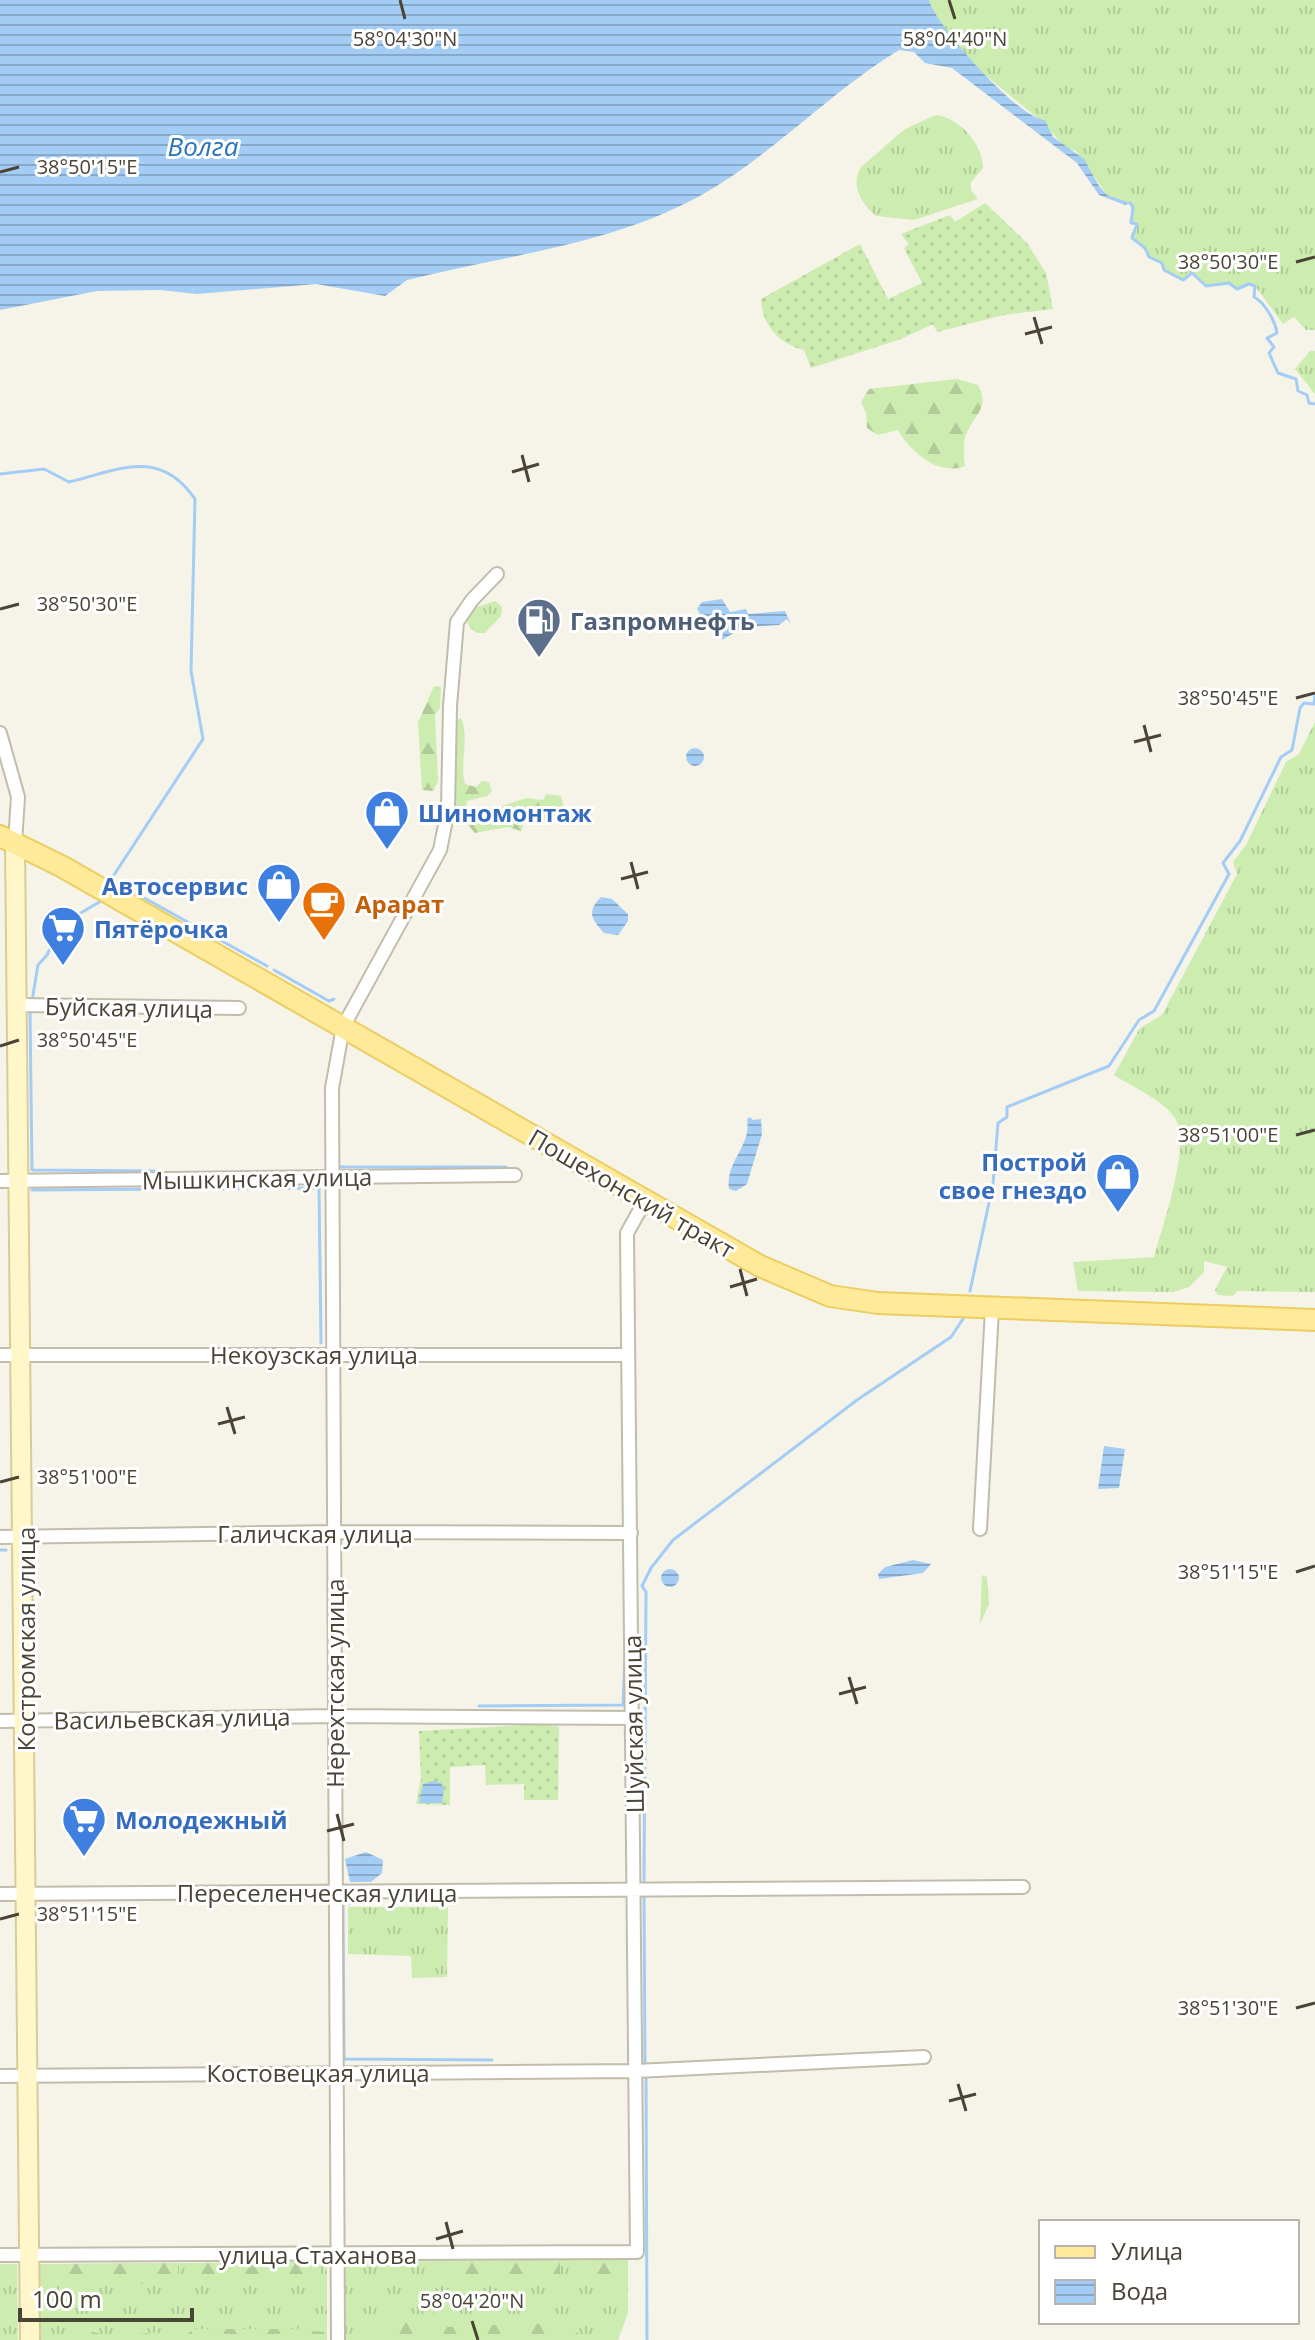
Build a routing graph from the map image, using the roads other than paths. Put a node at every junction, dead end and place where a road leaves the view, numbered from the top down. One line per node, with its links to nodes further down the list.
1 (497, 574): 6 (street, Нерехтская улица)
2 (0, 733): 3 (street)
3 (8, 840): 4 (street, Костромская улица); 6 (main road, Пошехонский тракт)
4 (18, 1005): 5 (street, Буйская улица); 10 (street, Костромская улица)
5 (239, 1008)
6 (343, 1027): 8 (street, Нерехтская улица); 11 (main road, Пошехонский тракт)
7 (515, 1175): 8 (street, Мышкинская улица)
8 (331, 1178): 10 (street, Мышкинская улица); 14 (street, Нерехтская улица)
9 (0, 1181): 10 (street, Мышкинская улица)
10 (20, 1181): 16 (street, Костромская улица)
11 (646, 1199): 12 (main road, Пошехонский тракт); 17 (street, Шуйская улица)
12 (992, 1309): 13 (main road, Пошехонский тракт); 18 (street)
13 (1315, 1320)
14 (332, 1353): 16 (street, Некоузская улица); 17 (street, Некоузская улица); 19 (street, Нерехтская улица)
15 (0, 1355): 16 (street, Некоузская улица)
16 (22, 1355): 22 (street, Костромская улица)
17 (628, 1355): 20 (street, Шуйская улица)
18 (980, 1529)
19 (334, 1532): 20 (street, Галичская улица); 22 (street, Галичская улица); 23 (street, Нерехтская улица)
20 (631, 1533): 24 (street, Шуйская улица)
21 (0, 1537): 22 (street, Галичская улица)
22 (24, 1537): 26 (street, Костромская улица)
23 (335, 1716): 24 (street, Васильевская улица); 26 (street, Васильевская улица); 29 (street, Нерехтская улица)
24 (633, 1718): 28 (street, Шуйская улица)
25 (0, 1721): 26 (street, Васильевская улица)
26 (26, 1721): 31 (street, Костромская улица)
27 (1023, 1887): 28 (street, Переселенческая улица)
28 (641, 1890): 29 (street, Переселенческая улица); 33 (street, Шуйская улица)
29 (334, 1892): 31 (street, Переселенческая улица); 34 (street, Нерехтская улица)
30 (0, 1894): 31 (street, Переселенческая улица)
31 (27, 1894): 35 (street, Костромская улица)
32 (924, 2057): 33 (street, Костовецкая улица)
33 (642, 2070): 34 (street, Костовецкая улица); 37 (street, Шуйская улица)
34 (336, 2072): 35 (street, Костовецкая улица); 38 (street, Нерехтская улица)
35 (26, 2075): 36 (street, Костовецкая улица); 40 (street, Костромская улица)
36 (0, 2076)
37 (637, 2252): 38 (street, улица Стаханова)
38 (337, 2254): 40 (street, улица Стаханова); 42 (street, Нерехтская улица)
39 (0, 2255): 40 (street, улица Стаханова)
40 (28, 2255): 41 (street, Костромская улица)
41 (30, 2340)
42 (338, 2340)

